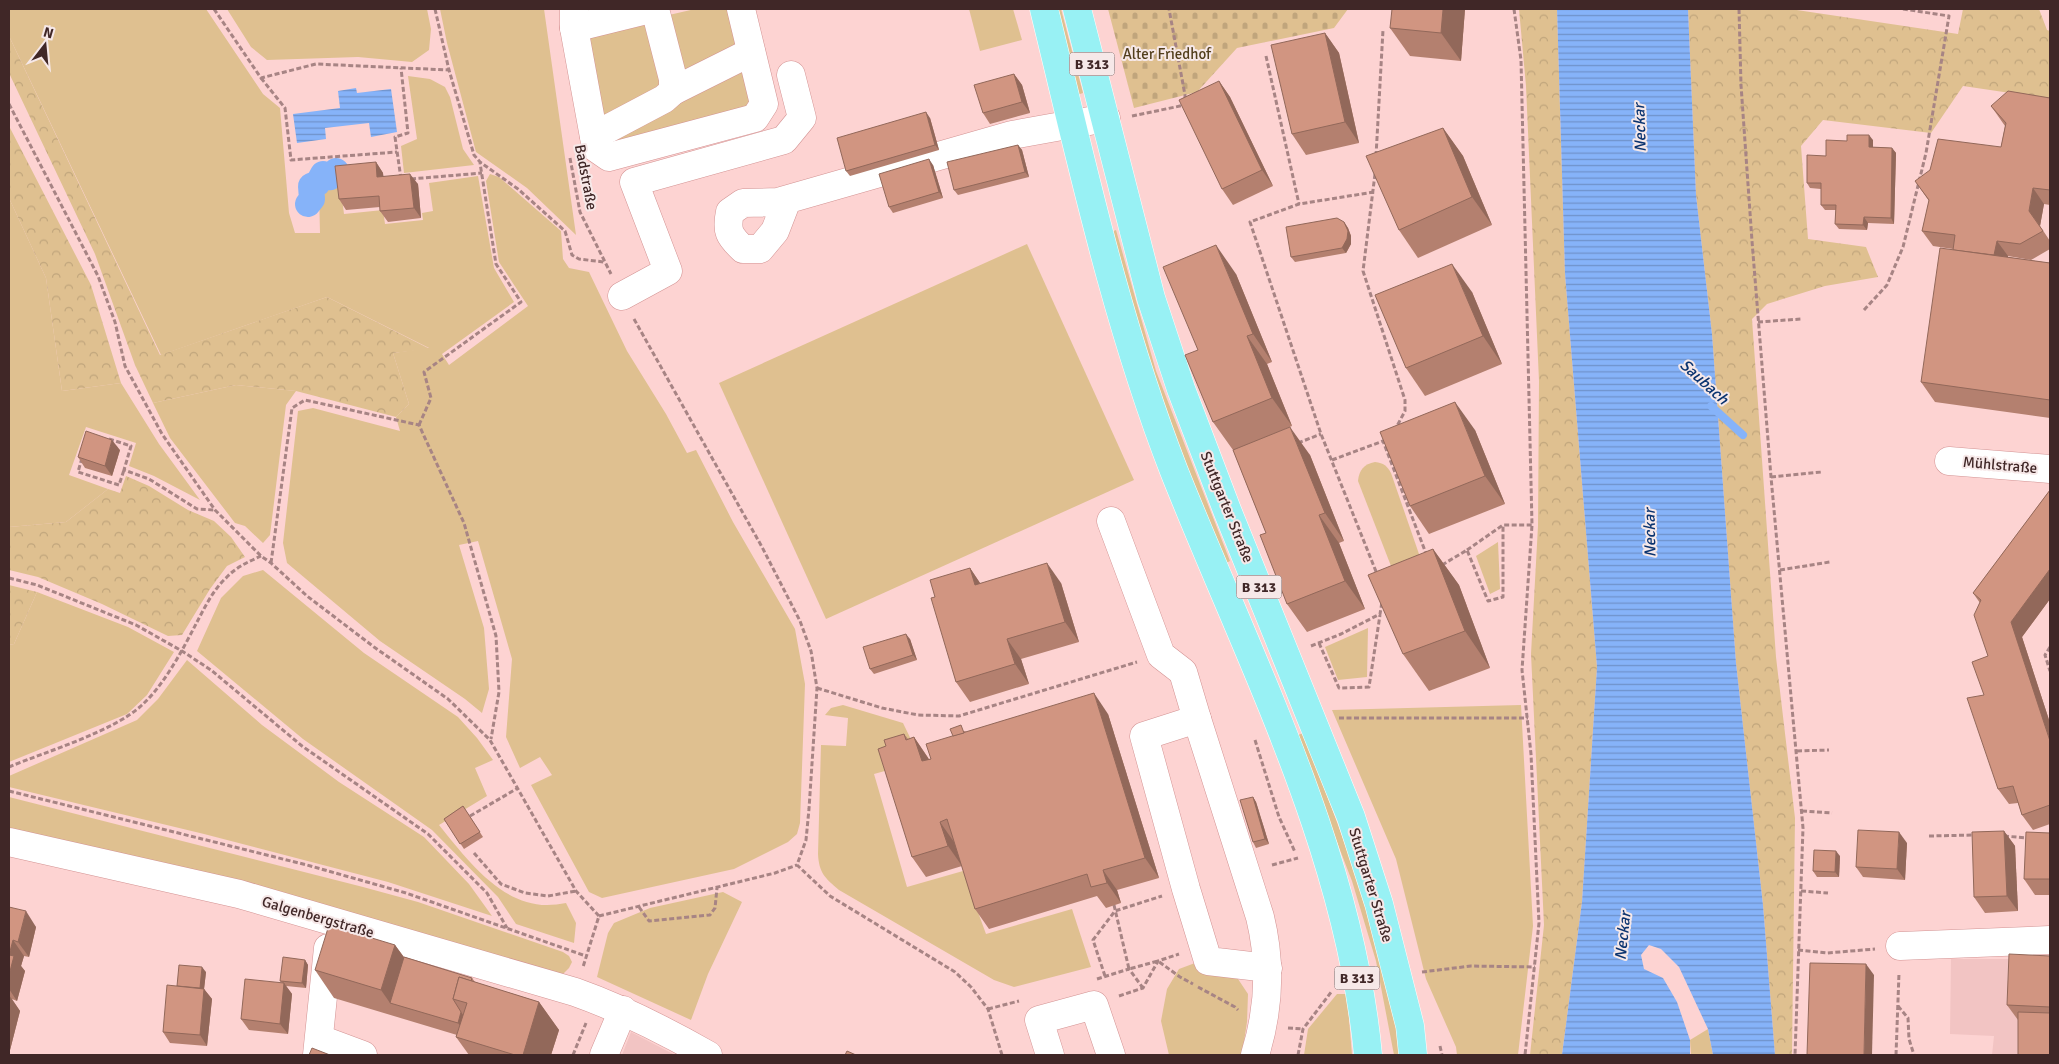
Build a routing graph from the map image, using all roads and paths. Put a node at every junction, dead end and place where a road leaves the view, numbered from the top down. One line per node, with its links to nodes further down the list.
1 (214, 9): 19 (path)
2 (435, 9): 17 (path)
3 (651, 9): 12 (street)
4 (655, 9): 20 (street)
5 (741, 9): 14 (street)
6 (1044, 9): 23 (main road, B 313)
7 (1077, 9): 22 (main road, Stuttgarter Straße / B 313)
8 (1169, 9): 22 (path)
9 (1514, 9): 55 (path)
10 (1739, 9): 38 (path)
11 (1903, 9): 36 (path)
12 (574, 18): 24 (street)
13 (1383, 30): 28 (path)
14 (751, 52): 20 (street); 24 (street)
15 (1266, 56): 33 (path)
16 (401, 68): 17 (path); 19 (path); 25 (path)
17 (449, 70): 27 (path)
18 (791, 75): 35 (street)
19 (261, 78): 25 (path)
20 (673, 91): 24 (street)
21 (9, 104): 53 (path)
22 (1118, 117): 23 (street); 128 (main road, Stuttgarter Straße / B 313)
23 (1073, 125): 32 (street); 127 (main road, B 313)
24 (594, 136)
25 (397, 152): 29 (path)
26 (570, 153): 34 (path, Badstraße)
27 (480, 162): 29 (path); 34 (path)
28 (1375, 164)
29 (482, 173): 39 (path)
30 (1375, 174): 31 (path)
31 (1374, 192): 33 (path); 40 (path)
32 (787, 200)
33 (1299, 204): 41 (path)
34 (605, 262): 35 (path, Badstraße)
35 (622, 296): 72 (path, Badstraße)
36 (1864, 310)
37 (1801, 319): 38 (path)
38 (1758, 322): 52 (path)
39 (419, 425): 60 (path); 76 (path)
40 (1393, 430)
41 (1321, 434): 45 (path); 47 (path)
42 (1388, 436): 44 (path)
43 (107, 438): 50 (path)
44 (1383, 441): 47 (path); 61 (path)
45 (1296, 444)
46 (83, 456): 50 (path)
47 (1332, 460): 65 (path)
48 (1950, 461): 49 (street, Mühlstraße)
49 (2050, 469)
50 (124, 470): 53 (path)
51 (1822, 472): 52 (path)
52 (1771, 477): 63 (path)
53 (216, 510): 58 (path)
54 (1111, 521): 70 (street)
55 (1532, 525): 56 (path); 74 (path)
56 (1503, 526): 57 (path); 57 (path)
57 (1467, 550): 62 (path)
58 (261, 556): 60 (path); 69 (path)
59 (1830, 562): 63 (path)
60 (271, 563): 76 (path)
61 (1429, 563)
62 (1440, 567)
63 (1780, 570): 78 (path)
64 (9, 578): 69 (path)
65 (1380, 580)
66 (1382, 598): 67 (path)
67 (1380, 614): 67 (path)
68 (2050, 646): 71 (path)
69 (182, 651): 79 (path); 102 (path)
70 (1161, 655): 72 (path); 75 (street)
71 (2050, 671)
72 (817, 688): 91 (path, Badstraße)
73 (1335, 718): 74 (path)
74 (1528, 718): 108 (path)
75 (1197, 719): 104 (street); 109 (street)
76 (490, 740): 80 (path)
77 (1829, 750): 78 (path)
78 (1797, 751): 82 (path)
79 (9, 767)
80 (518, 788): 84 (path); 94 (path)
81 (9, 791): 102 (path)
82 (1802, 811): 83 (path); 93 (path)
83 (1832, 813)
84 (470, 816)
85 (1984, 835): 86 (path)
86 (1929, 836)
87 (2003, 836): 88 (path)
88 (2031, 838)
89 (9, 842): 101 (street, Galgenbergstraße)
90 (474, 853): 94 (path)
91 (797, 865): 92 (path); 122 (path)
92 (717, 888): 98 (path); 98 (path)
93 (1801, 890): 95 (path); 106 (path)
94 (576, 891): 100 (path)
95 (1828, 893)
96 (1166, 894): 99 (path)
97 (1114, 905): 99 (path)
98 (639, 907): 100 (path)
99 (1115, 911): 107 (path); 111 (path)
100 (599, 916): 102 (path)
101 (334, 922): 114 (street, Galgenbergstraße); 117 (street)
102 (507, 928)
103 (2050, 940): 105 (street)
104 (1204, 946): 107 (path); 109 (street)
105 (1900, 946): 106 (path); 113 (path)
106 (1798, 950): 130 (path)
107 (1158, 961): 112 (path); 115 (path)
108 (1536, 967): 110 (path); 129 (path)
109 (1268, 968): 115 (street)
110 (1414, 973)
111 (1105, 976)
112 (1094, 1005): 123 (street); 124 (street)
113 (1898, 1006): 131 (path); 132 (path)
114 (622, 1010): 120 (street); 121 (street, Galgenbergstraße)
115 (1262, 1025): 125 (street); 126 (path)
116 (577, 1045): 119 (path)
117 (318, 1047): 118 (street)
118 (363, 1055)
119 (573, 1055)
120 (604, 1055)
121 (708, 1055)
122 (1002, 1055)
123 (1050, 1055)
124 (1111, 1055)
125 (1255, 1055)
126 (1298, 1055)
127 (1368, 1055)
128 (1413, 1055)
129 (1525, 1055)
130 (1795, 1055)
131 (1896, 1055)
132 (1914, 1055)

